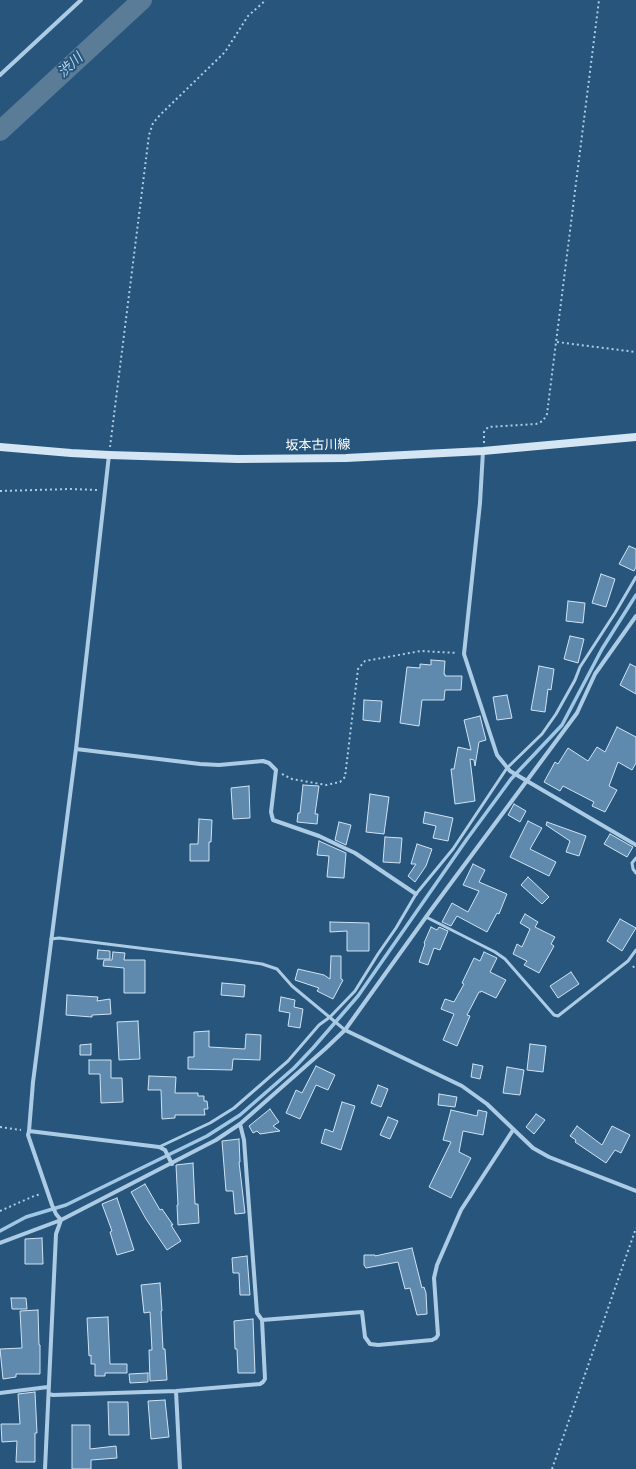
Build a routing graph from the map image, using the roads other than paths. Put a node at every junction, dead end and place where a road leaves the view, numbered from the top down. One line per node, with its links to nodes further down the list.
1 (80, 0): 2 (street)
2 (0, 75)
3 (636, 437): 5 (main road, 坂本古川線)
4 (0, 447): 6 (main road, 坂本古川線)
5 (483, 451): 6 (main road, 坂本古川線); 10 (street)
6 (109, 455): 9 (street)
7 (636, 577): 10 (lane)
8 (636, 616): 11 (street)
9 (76, 749): 15 (street); 17 (street)
10 (508, 770): 11 (street); 15 (lane)
11 (526, 781): 12 (street); 16 (street)
12 (636, 846)
13 (636, 858): 14 (lane)
14 (636, 873)
15 (416, 894): 19 (lane)
16 (426, 917): 18 (lane); 20 (street)
17 (51, 939): 19 (lane); 23 (street)
18 (636, 950)
19 (331, 1018): 20 (lane); 24 (lane)
20 (343, 1028): 21 (street); 22 (street)
21 (240, 1124): 25 (street); 29 (street)
22 (513, 1130): 26 (street); 29 (street)
23 (29, 1131): 24 (street); 27 (street)
24 (159, 1147): 25 (street)
25 (171, 1162): 27 (street)
26 (636, 1191)
27 (61, 1220): 28 (street); 30 (street)
28 (0, 1243)
29 (262, 1320): 31 (street)
30 (48, 1387): 32 (street); 33 (street)
31 (176, 1391): 33 (street); 35 (street)
32 (0, 1393)
33 (49, 1394): 34 (street)
34 (45, 1469)
35 (180, 1469)

